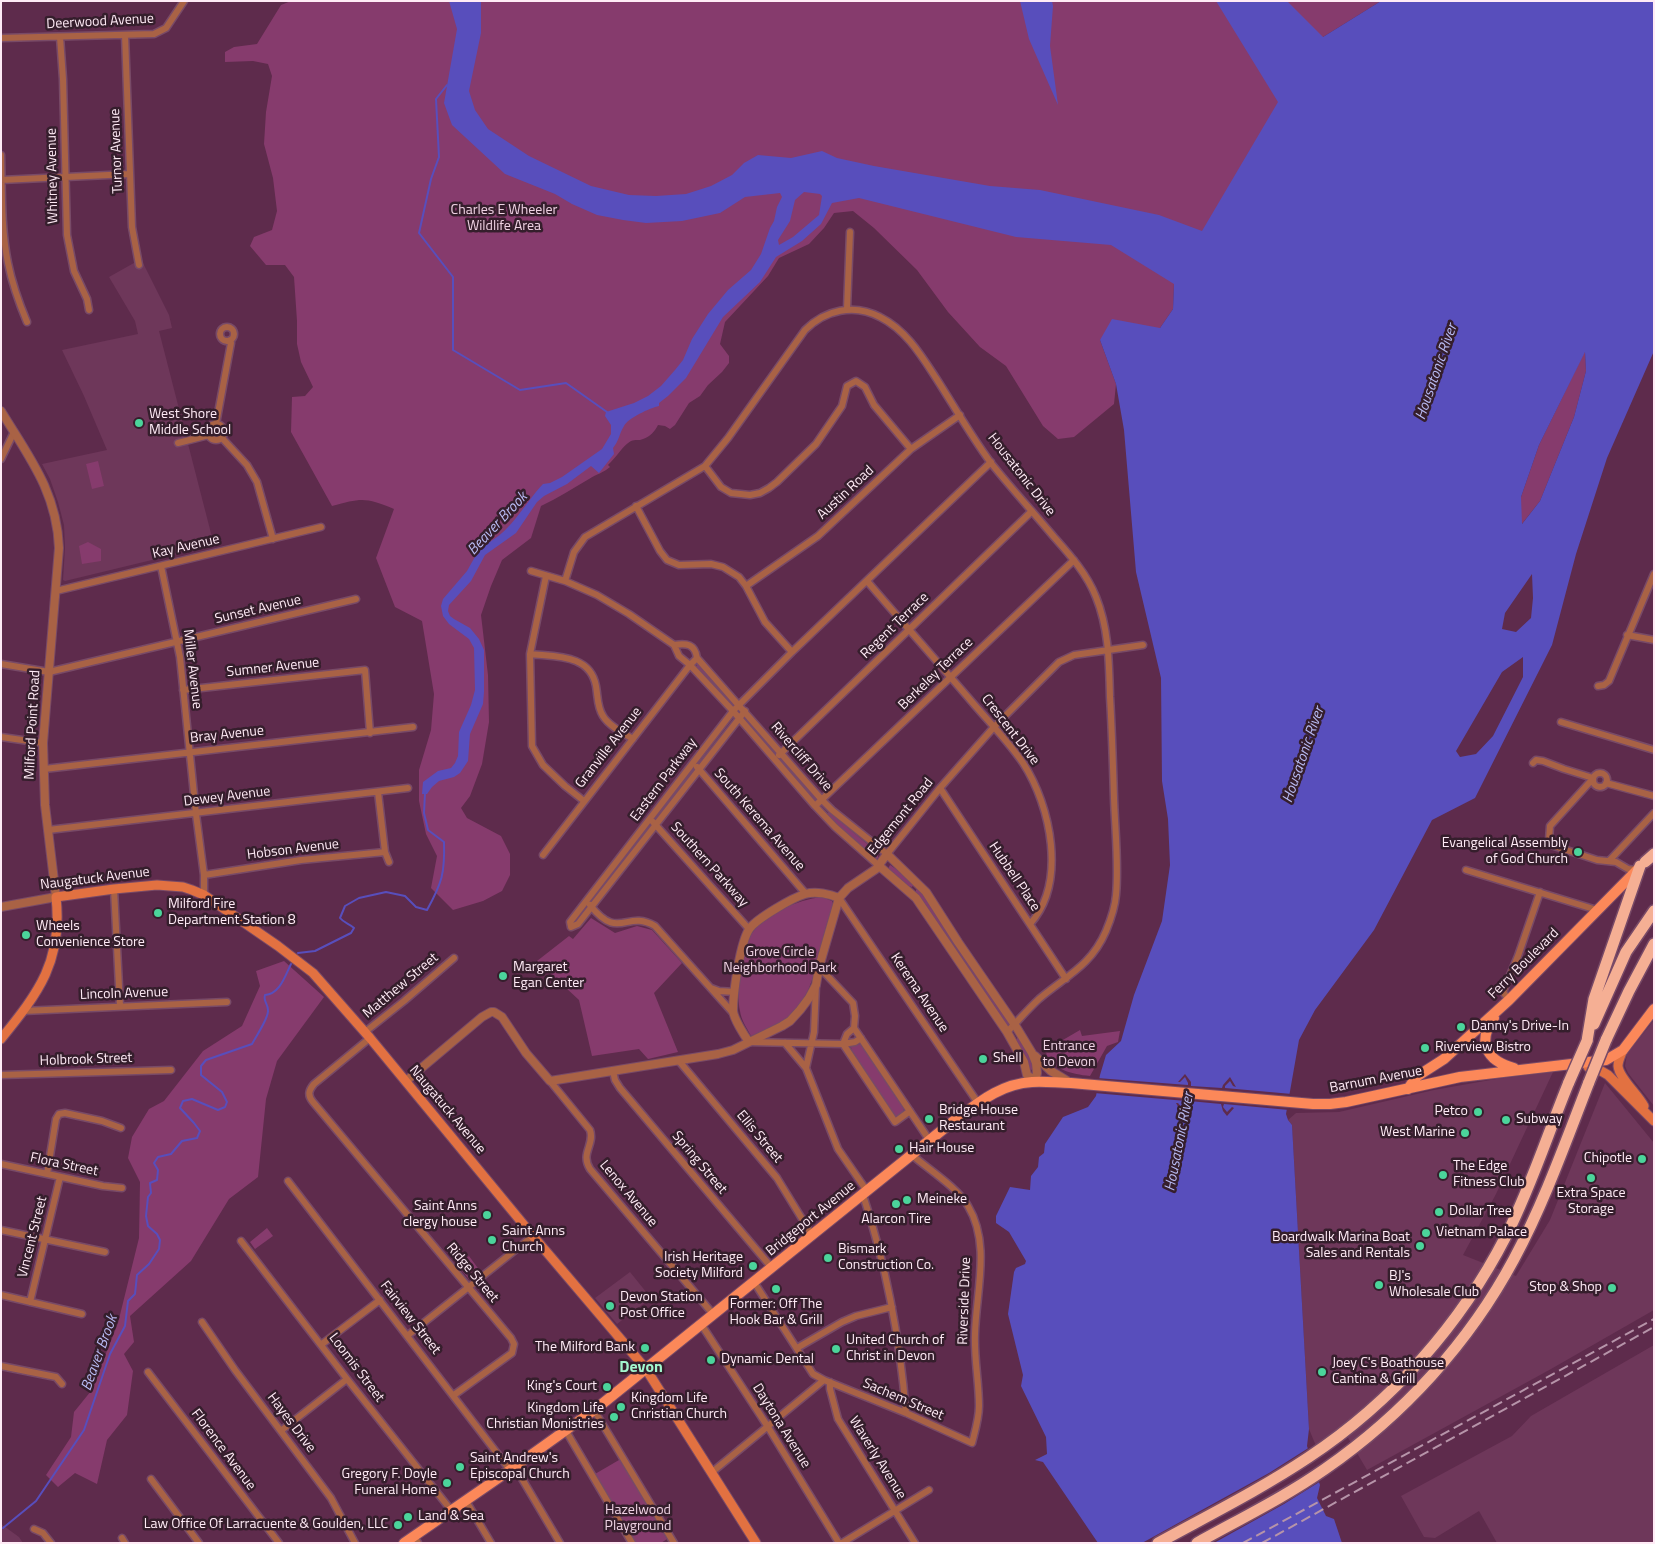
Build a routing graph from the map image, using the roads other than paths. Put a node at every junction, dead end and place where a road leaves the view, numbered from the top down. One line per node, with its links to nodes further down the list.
1 (184, 1): 2 (street, Deerwood Avenue)
2 (125, 36): 3 (street, Deerwood Avenue); 6 (street, Turnor Avenue)
3 (60, 37): 4 (street, Deerwood Avenue); 7 (street, Whitney Avenue)
4 (1, 38)
5 (1, 156): 8 (street)
6 (130, 174): 7 (street); 10 (street, Turnor Avenue)
7 (66, 178): 8 (street); 12 (street, Whitney Avenue)
8 (2, 180): 13 (street)
9 (850, 232): 11 (street)
10 (139, 265)
11 (847, 309): 16 (street, Housatonic Drive); 25 (street, Housatonic Drive)
12 (89, 310)
13 (27, 322)
14 (230, 340): 17 (street)
15 (1, 411): 18 (street, Milford Point Road)
16 (960, 415): 22 (street, Austin Road); 24 (street, Housatonic Drive)
17 (216, 424): 19 (street); 20 (street)
18 (14, 432): 23 (street); 38 (street, Milford Point Road)
19 (209, 435): 20 (street); 21 (street)
20 (222, 438): 29 (street)
21 (178, 443)
22 (911, 450): 25 (street); 37 (street, Austin Road)
23 (1, 459)
24 (991, 462): 27 (street, Housatonic Drive); 36 (street, Eastern Parkway)
25 (705, 466): 26 (street, Housatonic Drive)
26 (636, 506): 35 (street, Housatonic Drive); 37 (street)
27 (1032, 511): 30 (street, Housatonic Drive); 40 (street, Regent Terrace)
28 (321, 527): 29 (street, Kay Avenue)
29 (273, 539): 31 (street, Kay Avenue)
30 (1074, 560): 46 (street, Housatonic Drive); 53 (street, Berkeley Terrace)
31 (161, 566): 38 (street, Kay Avenue); 43 (street, Miller Avenue)
32 (531, 572): 34 (street, Rivercliff Drive)
33 (1654, 574): 41 (street)
34 (546, 576): 35 (street, Rivercliff Drive); 48 (street)
35 (565, 581): 44 (street, Rivercliff Drive)
36 (867, 581): 40 (street, Crescent Drive); 47 (street, Eastern Parkway)
37 (746, 586): 47 (street)
38 (56, 591): 52 (street, Milford Point Road)
39 (356, 600): 43 (street, Sunset Avenue)
40 (909, 630): 53 (street, Crescent Drive); 69 (street, Regent Terrace)
41 (1628, 635): 42 (street); 54 (street)
42 (1654, 640)
43 (178, 642): 52 (street, Sunset Avenue); 55 (street, Miller Avenue)
44 (674, 645): 49 (street, Rivercliff Drive); 51 (street, Rivercliff Drive)
45 (1143, 645): 46 (street, Edgemont Road)
46 (1108, 650): 62 (street, Edgemont Road); 117 (street, Housatonic Drive)
47 (792, 652): 56 (street, Eastern Parkway)
48 (530, 654): 65 (street); 82 (street)
49 (697, 658): 51 (street, Granville Avenue); 56 (street, Rivercliff Drive)
50 (1, 664): 52 (street)
51 (690, 665): 58 (street, Rivercliff Drive); 65 (street, Granville Avenue)
52 (49, 672): 66 (street, Milford Point Road)
53 (952, 678): 62 (street, Crescent Drive); 81 (street, Berkeley Terrace)
54 (1598, 686)
55 (183, 690): 63 (street, Sumner Avenue); 68 (street, Miller Avenue)
56 (740, 705): 57 (street, Rivercliff Drive); 58 (street, Eastern Parkway)
57 (745, 711): 59 (street, Eastern Parkway); 69 (street, Rivercliff Drive)
58 (733, 712): 59 (street, Rivercliff Drive); 71 (street, Eastern Parkway)
59 (738, 718): 70 (street, Rivercliff Drive); 74 (street, Eastern Parkway)
60 (1560, 722): 67 (street)
61 (413, 727): 63 (street, Bray Avenue)
62 (994, 727): 78 (street, Edgemont Road); 111 (street, Crescent Drive)
63 (370, 732): 68 (street, Bray Avenue)
64 (1, 737): 66 (street)
65 (633, 739): 82 (street, Granville Avenue)
66 (43, 743): 73 (street, Milford Point Road)
67 (1654, 750)
68 (189, 752): 73 (street, Bray Avenue); 85 (street, Miller Avenue)
69 (781, 753): 70 (street, Regent Terrace); 81 (street, Rivercliff Drive)
70 (774, 759): 83 (street, Rivercliff Drive)
71 (693, 763): 74 (street, South Kerema Avenue); 86 (street, Eastern Parkway)
72 (1533, 763): 75 (street)
73 (44, 769): 87 (street, Milford Point Road)
74 (698, 769): 86 (street, Eastern Parkway); 102 (street, South Kerema Avenue)
75 (1593, 779): 76 (street); 76 (street); 93 (street)
76 (1606, 783): 80 (street)
77 (408, 788): 79 (street, Dewey Avenue)
78 (940, 788): 90 (street, Edgemont Road); 111 (street, Hubbell Place)
79 (378, 792): 85 (street, Dewey Avenue); 88 (street)
80 (1654, 796)
81 (822, 800): 83 (street, Berkeley Terrace); 90 (street, Rivercliff Drive)
82 (584, 801): 91 (street, Granville Avenue)
83 (815, 806): 95 (street, Rivercliff Drive)
84 (1654, 813): 93 (street)
85 (196, 814): 87 (street, Dewey Avenue); 97 (street, Miller Avenue)
86 (653, 822): 106 (street, Eastern Parkway); 108 (street, Eastern Parkway); 112 (street, Southern Parkway)
87 (48, 830): 104 (street, Milford Point Road)
88 (385, 852): 92 (street); 97 (street, Hobson Avenue)
89 (1654, 852): 94 (highway)
90 (887, 854): 95 (street, Edgemont Road); 98 (street, Rivercliff Drive)
91 (543, 855)
92 (389, 862)
93 (1608, 862): 94 (street)
94 (1644, 864): 109 (main road, Ferry Boulevard); 135 (highway)
95 (878, 866): 100 (street, Rivercliff Drive); 105 (street, Edgemont Road)
96 (1466, 870): 101 (street)
97 (204, 875): 103 (street, Miller Avenue)
98 (919, 884): 100 (street); 129 (street, Rivercliff Drive)
99 (114, 889): 103 (main road, Naugatuck Avenue); 104 (main road, Naugatuck Avenue); 124 (street)
100 (910, 892): 131 (street, Rivercliff Drive)
101 (1540, 892): 109 (street); 122 (street)
102 (806, 894): 105 (street); 112 (street)
103 (204, 895): 132 (main road, Naugatuck Avenue)
104 (56, 897): 107 (street, Naugatuck Avenue); 127 (main road, Milford Point Road)
105 (839, 898): 116 (street); 155 (street, Kerema Avenue)
106 (586, 900): 108 (street); 108 (street, Eastern Parkway)
107 (1, 907)
108 (591, 907): 119 (street)
109 (1597, 910): 122 (main road, Ferry Boulevard)
110 (1654, 912): 135 (highway)
111 (1030, 924): 117 (street, Hubbell Place)
112 (750, 929): 121 (street)
113 (1654, 944): 120 (highway)
114 (454, 958): 132 (street, Matthew Street)
115 (1654, 958): 120 (highway)
116 (819, 967): 118 (street); 130 (street)
117 (1066, 979): 129 (street, Housatonic Drive)
118 (816, 985): 136 (street); 138 (street)
119 (710, 987): 121 (street); 128 (street)
120 (1629, 991): 223 (highway, bridge)
121 (735, 992): 128 (street)
122 (1509, 1000): 125 (main road, Ferry Boulevard)
123 (226, 1002): 124 (street, Lincoln Avenue)
124 (120, 1006): 127 (street, Lincoln Avenue)
125 (1500, 1008): 145 (main road); 153 (main road, Ferry Boulevard)
126 (1654, 1009): 140 (main road, Barnum Avenue)
127 (23, 1011): 134 (main road, Milford Point Road)
128 (733, 1013): 136 (street)
129 (1015, 1025): 131 (street, Housatonic Drive); 141 (street, Rivercliff Drive)
130 (854, 1028): 133 (street); 139 (street)
131 (1008, 1032): 151 (street, Rivercliff Drive)
132 (368, 1035): 149 (main road, Naugatuck Avenue); 154 (street, Matthew Street)
133 (861, 1038): 139 (street); 156 (street)
134 (1, 1039)
135 (1587, 1041): 222 (highway, bridge)
136 (748, 1042): 137 (street); 142 (street)
137 (784, 1043): 138 (street); 144 (street)
138 (812, 1043): 139 (street); 144 (street)
139 (842, 1044): 156 (street)
140 (1623, 1050): 143 (main road, Barnum Avenue); 157 (main road)
141 (1032, 1054): 151 (street, Rivercliff Drive); 152 (street, Rivercliff Drive)
142 (679, 1061): 147 (street); 169 (street, Ellis Street)
143 (1574, 1064): 145 (main road, Barnum Avenue); 157 (main road)
144 (806, 1068): 167 (street)
145 (1518, 1069): 153 (main road, Barnum Avenue)
146 (170, 1070): 148 (street, Holbrook Street)
147 (613, 1071): 150 (street); 174 (street, Spring Street)
148 (1, 1075)
149 (406, 1081): 150 (street, Lenox Avenue); 170 (main road, Naugatuck Avenue)
150 (550, 1081): 182 (street, Lenox Avenue)
151 (1034, 1081): 152 (main road, Bridgeport Avenue); 155 (main road, Bridgeport Avenue)
152 (1075, 1084): 153 (main road, Barnum Avenue)
153 (1408, 1089)
154 (309, 1096): 176 (street, Ridge Street)
155 (978, 1103): 160 (main road, Bridgeport Avenue)
156 (910, 1111): 160 (street)
157 (1647, 1113): 158 (main road)
158 (1654, 1121)
159 (121, 1128): 163 (street)
160 (930, 1141): 161 (main road, Bridgeport Avenue)
161 (912, 1155): 167 (main road, Bridgeport Avenue); 200 (street, Riverside Drive)
162 (1, 1164): 163 (street, Flora Street)
163 (47, 1174): 164 (street, Flora Street)
164 (60, 1177): 166 (street, Flora Street); 171 (street, Vincent Street)
165 (288, 1181): 178 (street, Fairview Street)
166 (122, 1188)
167 (865, 1193): 169 (main road, Bridgeport Avenue); 180 (street)
168 (1, 1230): 171 (street)
169 (812, 1235): 174 (main road, Bridgeport Avenue)
170 (533, 1236): 176 (street); 189 (main road, Naugatuck Avenue)
171 (46, 1240): 173 (street); 179 (street, Vincent Street)
172 (241, 1241): 186 (street, Loomis Street)
173 (105, 1252)
174 (772, 1268): 175 (main road, Bridgeport Avenue)
175 (754, 1282): 182 (main road, Bridgeport Avenue); 187 (street)
176 (469, 1288): 185 (street); 194 (street, Ridge Street)
177 (1, 1295): 179 (street)
178 (380, 1300): 185 (street, Fairview Street); 186 (street)
179 (30, 1302): 181 (street)
180 (892, 1307): 187 (street); 196 (street)
181 (82, 1314)
182 (714, 1314): 184 (main road, Bridgeport Avenue)
183 (202, 1322): 198 (street, Hayes Drive)
184 (701, 1324): 189 (main road, Bridgeport Avenue); 197 (street, Daytona Avenue)
185 (408, 1336): 194 (street, Fairview Street)
186 (322, 1344): 191 (street, Loomis Street)
187 (797, 1348): 192 (street)
188 (1, 1366): 193 (street)
189 (646, 1369): 195 (main road, Bridgeport Avenue); 202 (main road, Naugatuck Avenue)
190 (148, 1372): 212 (street, Florence Avenue)
191 (347, 1379): 198 (street); 206 (street, Loomis Street)
192 (827, 1381): 196 (street, Sachem Street); 197 (street); 207 (street, Waverly Avenue)
193 (62, 1384)
194 (454, 1395): 201 (street, Fairview Street)
195 (594, 1410): 199 (main road, Bridgeport Avenue); 218 (street)
196 (906, 1414): 200 (street, Sachem Street)
197 (768, 1428): 202 (street); 220 (street, Daytona Avenue)
198 (282, 1430): 213 (street, Hayes Drive)
199 (566, 1431): 201 (main road, Bridgeport Avenue); 217 (street)
200 (972, 1443)
201 (513, 1469): 205 (main road, Bridgeport Avenue); 216 (street, Fairview Street)
202 (711, 1473): 219 (main road, Naugatuck Avenue)
203 (151, 1479): 211 (street)
204 (930, 1490): 207 (street)
205 (466, 1501): 206 (main road, Bridgeport Avenue); 215 (street)
206 (451, 1510): 209 (main road, Bridgeport Avenue)
207 (895, 1510): 220 (street); 221 (street, Waverly Avenue)
208 (34, 1529): 210 (street)
209 (416, 1540): 214 (main road, Bridgeport Avenue)
210 (51, 1543)
211 (199, 1543)
212 (279, 1543)
213 (356, 1543)
214 (404, 1543)
215 (491, 1543)
216 (560, 1543)
217 (632, 1543)
218 (674, 1543)
219 (756, 1543)
220 (840, 1543)
221 (915, 1543)
222 (1158, 1543)
223 (1197, 1543)

